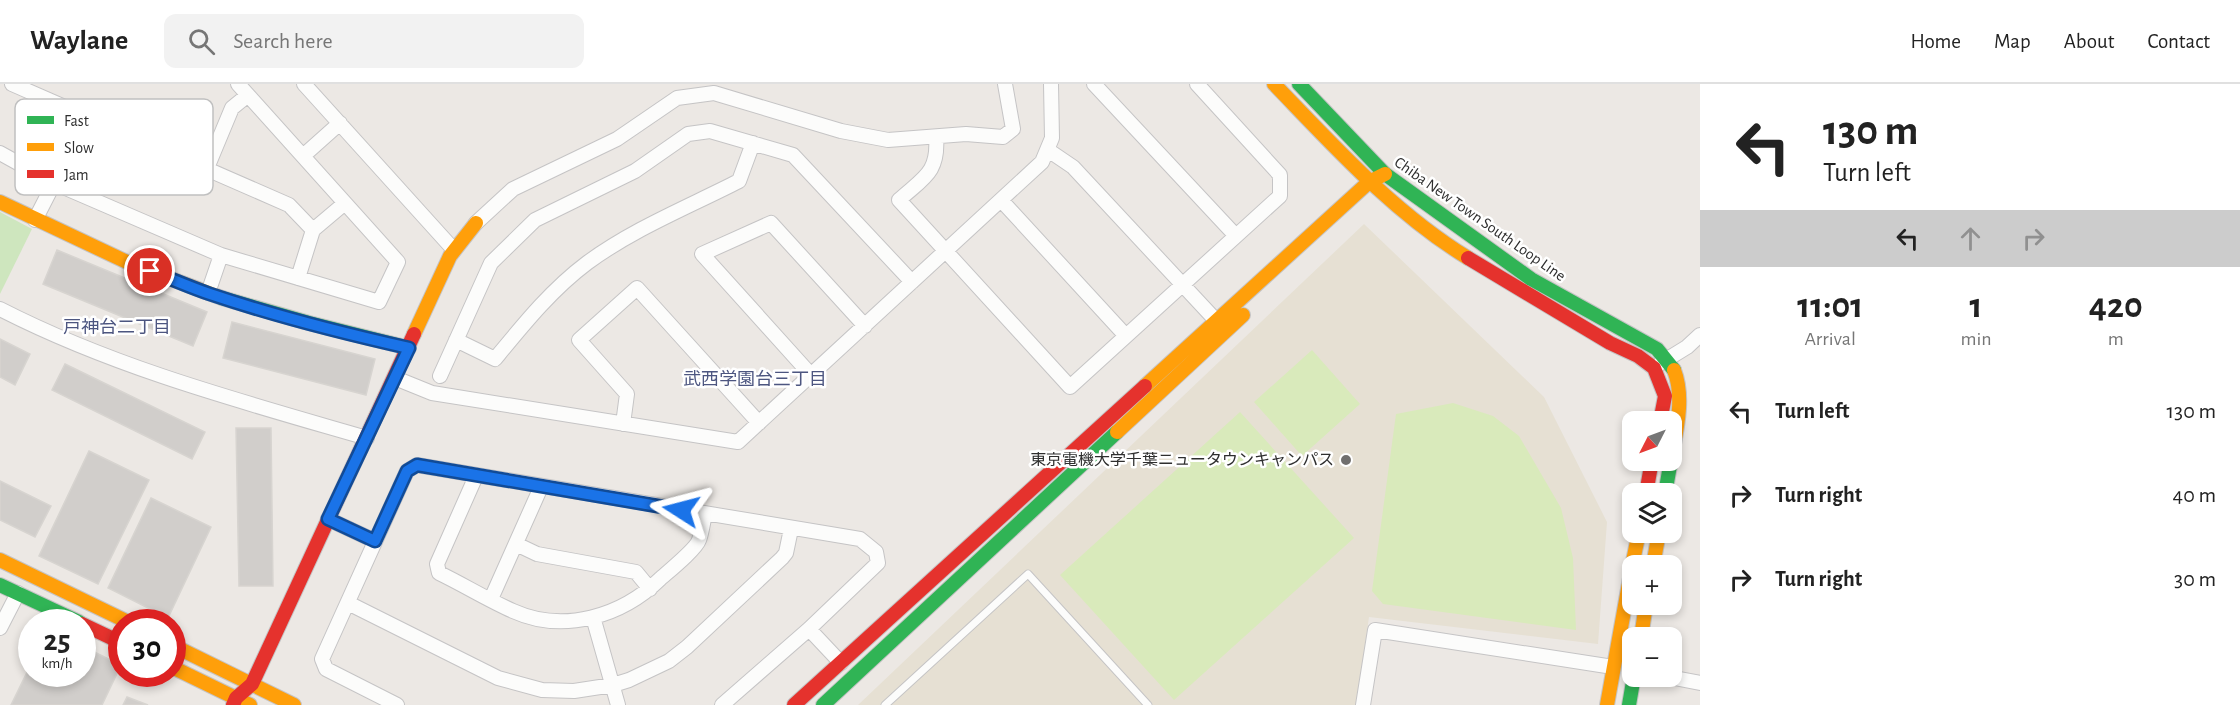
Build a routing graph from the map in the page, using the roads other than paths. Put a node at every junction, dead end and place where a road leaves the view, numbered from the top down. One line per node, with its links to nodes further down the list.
1 (12, 84): 11 (street)
2 (238, 84): 10 (street)
3 (304, 84): 12 (street)
4 (1005, 84): 13 (street)
5 (1051, 84): 15 (street)
6 (1094, 84): 30 (street)
7 (1197, 84): 30 (street)
8 (1274, 84): 22 (street, Chiba New Town South Loop Line)
9 (1299, 84): 21 (street, Chiba New Town South Loop Line)
10 (248, 95): 17 (street); 18 (street)
11 (47, 99)
12 (340, 123): 18 (street); 31 (street)
13 (936, 137): 31 (street); 32 (street)
14 (753, 143): 35 (street); 43 (street); 43 (street)
15 (1048, 150): 25 (street); 36 (street)
16 (0, 153): 19 (street)
17 (213, 154)
18 (303, 156): 27 (street)
19 (15, 161)
20 (213, 171): 29 (street)
21 (1385, 174): 22 (street); 45 (street, Chiba New Town South Loop Line)
22 (1373, 186): 40 (street); 46 (street, Chiba New Town South Loop Line)
23 (48, 195): 28 (street)
24 (82, 195): 33 (street)
25 (1001, 200): 32 (street); 42 (street)
26 (0, 202): 28 (street)
27 (345, 203): 29 (street); 34 (street)
28 (35, 220): 37 (street)
29 (313, 230): 34 (street)
30 (1236, 236): 36 (street)
31 (454, 250): 44 (street)
32 (946, 251): 35 (street); 42 (street)
33 (221, 255): 34 (street); 37 (street)
34 (298, 278)
35 (912, 282): 39 (street)
36 (1183, 285): 40 (street); 42 (street)
37 (208, 293): 44 (street)
38 (0, 309): 54 (street)
39 (865, 326): 47 (street); 47 (street)
40 (1221, 326): 75 (street); 90 (street)
41 (1700, 335): 45 (street)
42 (1126, 336)
43 (456, 340): 48 (street)
44 (409, 348): 49 (street)
45 (1666, 358): 46 (street); 51 (street)
46 (1654, 368): 50 (street)
47 (811, 375): 52 (street)
48 (440, 376)
49 (395, 378): 53 (street); 54 (street)
50 (1662, 411)
51 (1678, 411)
52 (759, 423): 53 (street); 53 (street)
53 (623, 424)
54 (367, 438): 58 (street)
55 (476, 476): 56 (street); 60 (street); 66 (street)
56 (542, 487): 57 (street); 61 (street)
57 (705, 514): 59 (street); 64 (street)
58 (328, 519): 60 (street); 80 (street)
59 (791, 529): 73 (street); 81 (street)
60 (375, 541): 67 (street)
61 (516, 544): 64 (street); 66 (street)
62 (0, 560): 69 (street)
63 (0, 585): 65 (street)
64 (651, 589): 71 (street)
65 (18, 593): 68 (street); 72 (street)
66 (491, 599): 71 (street)
67 (348, 603): 81 (street); 86 (street)
68 (52, 609)
69 (108, 612)
70 (1623, 615): 76 (street)
71 (593, 617): 81 (street)
72 (0, 628)
73 (809, 629): 75 (street); 88 (street)
74 (186, 652): 80 (street)
75 (841, 663): 89 (street)
76 (1613, 667): 93 (street); 94 (street)
77 (186, 676): 83 (street)
78 (1682, 680): 79 (street)
79 (1700, 683)
80 (252, 684): 83 (street); 84 (street); 85 (street)
81 (613, 685): 87 (street)
82 (1632, 687): 95 (street)
83 (235, 702): 84 (street)
84 (251, 705)
85 (294, 705)
86 (397, 705)
87 (618, 705)
88 (722, 705)
89 (794, 705)
90 (823, 705)
91 (885, 705): 92 (lane)
92 (1148, 705)
93 (1363, 705)
94 (1607, 705)
95 (1629, 705)

